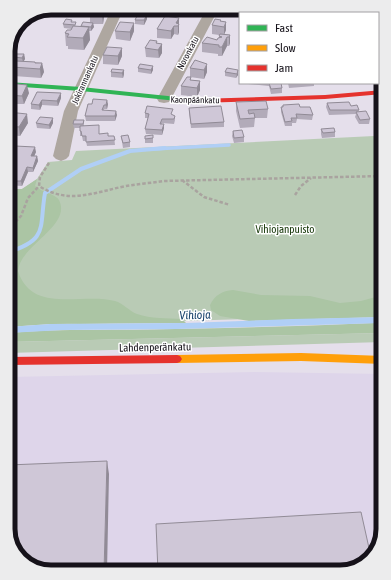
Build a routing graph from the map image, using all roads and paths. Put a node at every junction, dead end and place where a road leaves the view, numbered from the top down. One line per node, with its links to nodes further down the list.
1 (115, 15): 4 (street, Jokirannankatu)
2 (208, 15): 6 (street, Noronkatu)
3 (15, 84): 4 (street, Kaonpäänkatu)
4 (81, 89): 6 (street, Kaonpäänkatu); 7 (street, Jokirannankatu)
5 (376, 89): 6 (street, Kaonpäänkatu)
6 (164, 99)
7 (61, 156): 11 (path)
8 (376, 176): 9 (path)
9 (311, 177): 10 (path); 12 (path)
10 (182, 180): 11 (path); 13 (path)
11 (39, 186): 14 (path)
12 (295, 195)
13 (230, 205)
14 (15, 222)
15 (361, 350): 16 (street, Lahdenperänkatu)
16 (301, 357): 17 (street, Lahdenperänkatu); 18 (street, Lahdenperänkatu)
17 (376, 360)
18 (15, 361)

